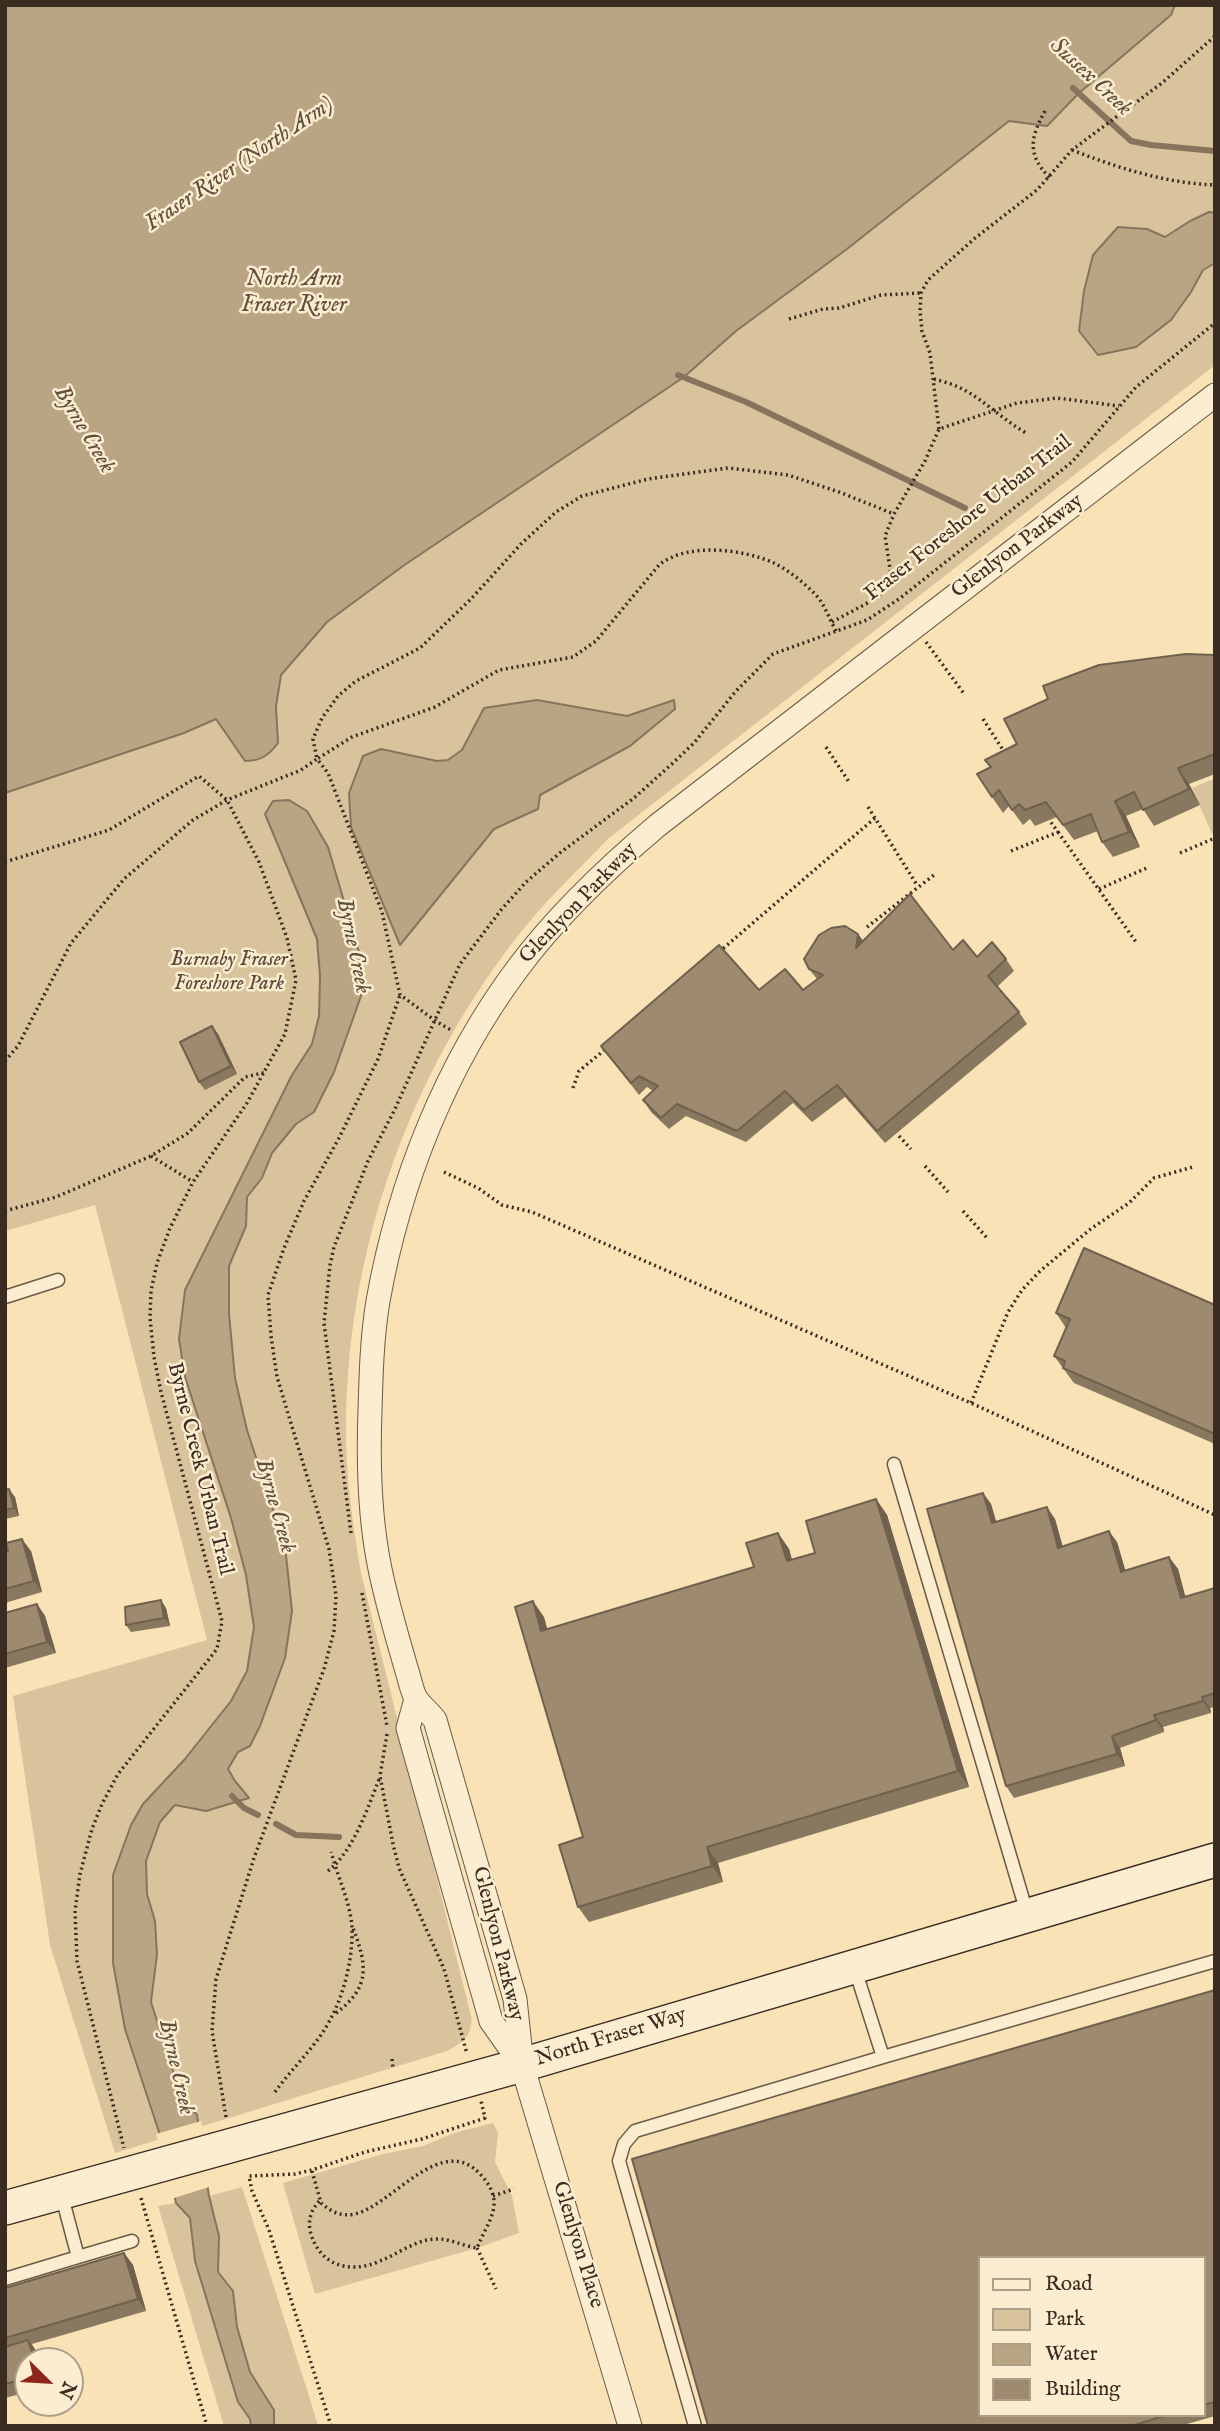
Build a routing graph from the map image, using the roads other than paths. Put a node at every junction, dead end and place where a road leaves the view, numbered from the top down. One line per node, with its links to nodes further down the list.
1 (1215, 395): 10 (street, Glenlyon Parkway)
2 (58, 1280): 3 (lane)
3 (5, 1297)
4 (894, 1464): 6 (lane)
5 (1215, 1860): 6 (street, North Fraser Way)
6 (1028, 1915): 8 (street, North Fraser Way)
7 (1215, 1961): 9 (lane)
8 (854, 1966): 9 (lane); 10 (street, North Fraser Way)
9 (883, 2057): 17 (lane)
10 (522, 2065): 11 (street, North Fraser Way); 16 (street, Glenlyon Place)
11 (61, 2192): 12 (street, North Fraser Way); 14 (lane)
12 (5, 2208)
13 (132, 2241): 14 (lane)
14 (78, 2257): 15 (lane)
15 (5, 2279)
16 (630, 2426)
17 (695, 2426)

